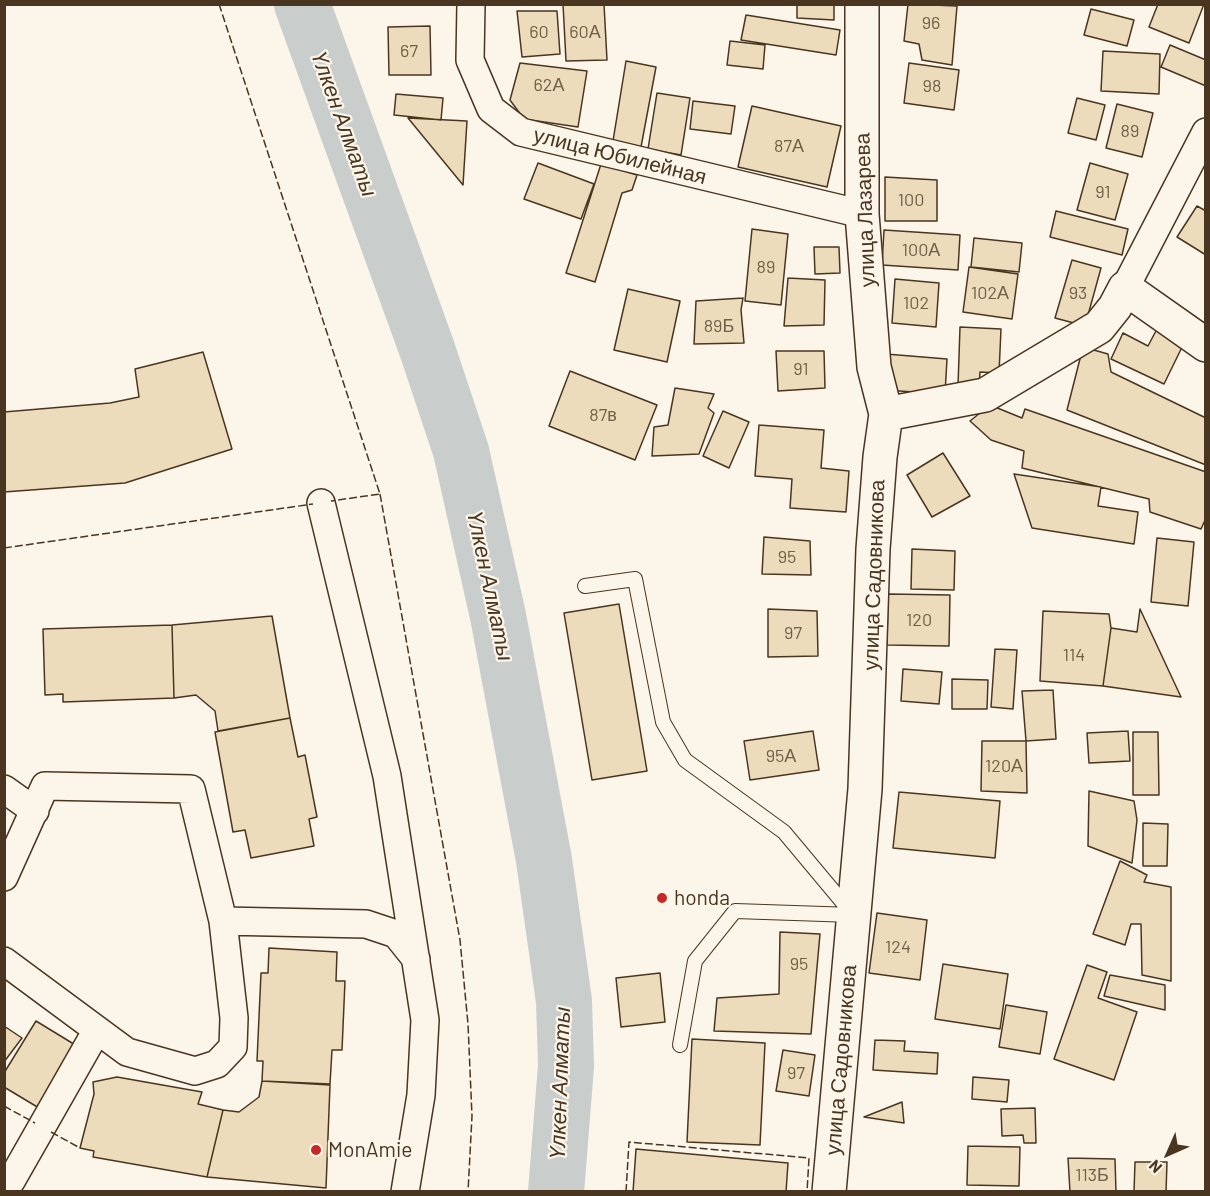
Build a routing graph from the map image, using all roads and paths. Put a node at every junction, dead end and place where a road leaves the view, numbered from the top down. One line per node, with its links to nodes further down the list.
1 (471, 4): 4 (street, улица Юбилейная)
2 (862, 4): 4 (street, улица Лазарева)
3 (1206, 132): 5 (street)
4 (862, 214): 7 (street, улица Лазарева)
5 (1125, 288): 6 (street); 7 (street)
6 (1206, 345)
7 (886, 414): 13 (street, улица Садовникова)
8 (321, 502): 15 (street)
9 (585, 586): 13 (lane)
10 (4, 789): 11 (street)
11 (35, 811): 12 (street); 14 (street)
12 (4, 877)
13 (853, 915): 18 (lane); 21 (street, улица Садовникова)
14 (223, 921): 15 (street); 17 (street)
15 (416, 959): 20 (street)
16 (4, 961): 17 (street)
17 (97, 1030): 19 (street)
18 (681, 1045)
19 (15, 1184)
20 (405, 1191)
21 (829, 1191)

